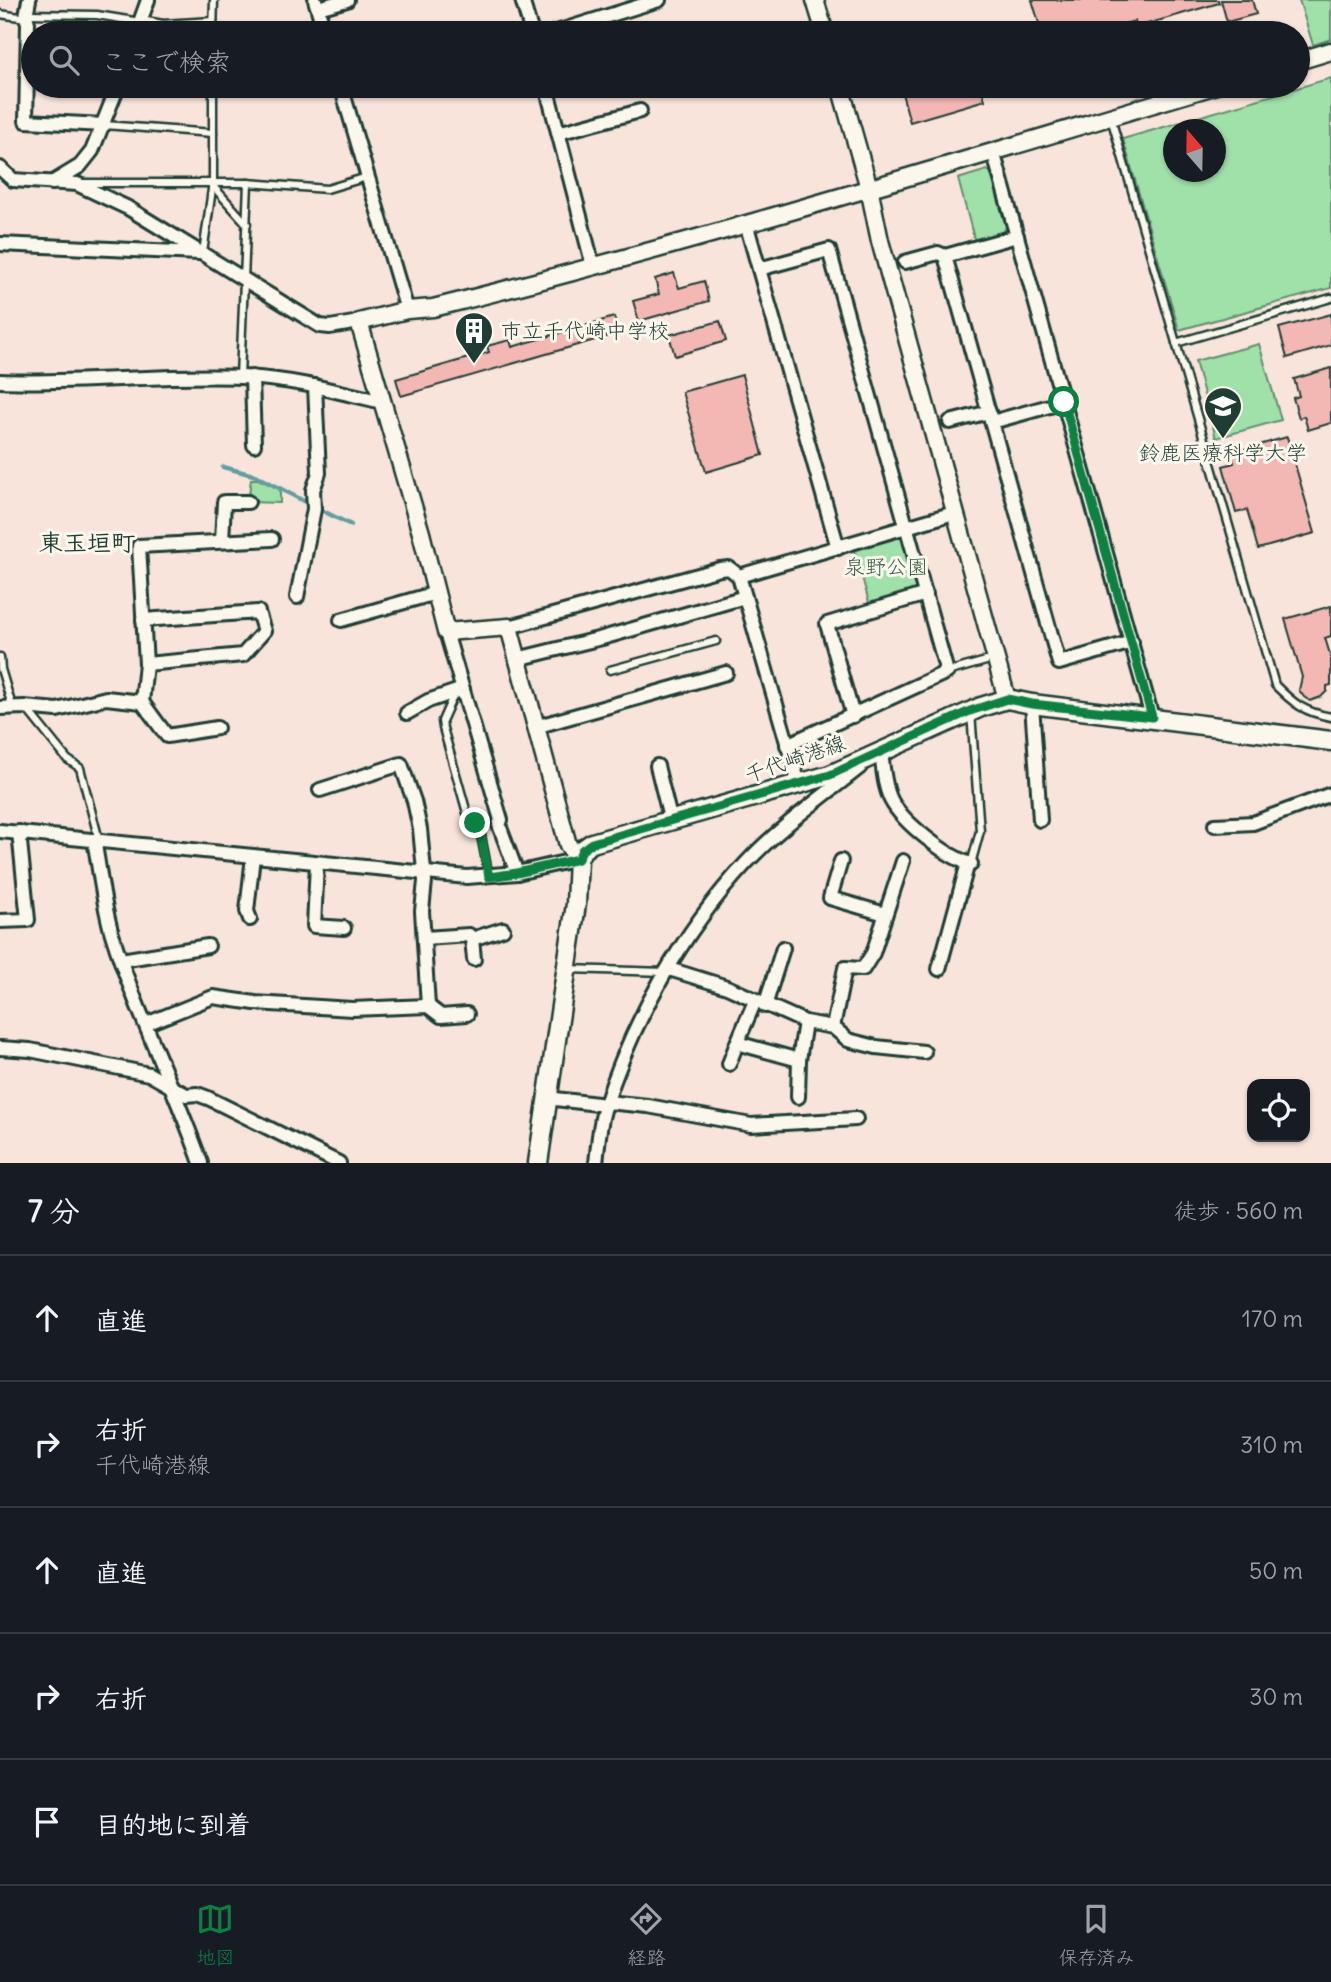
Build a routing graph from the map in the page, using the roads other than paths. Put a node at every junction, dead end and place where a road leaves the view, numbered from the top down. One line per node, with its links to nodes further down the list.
1 (29, 0): 10 (street)
2 (148, 0): 13 (street)
3 (214, 0): 14 (lane)
4 (346, 0): 8 (street)
5 (522, 0): 16 (street)
6 (659, 0): 17 (street)
7 (815, 0): 18 (street)
8 (317, 4): 15 (street)
9 (0, 14): 10 (lane)
10 (27, 16): 11 (street); 12 (lane)
11 (28, 21)
12 (122, 21)
13 (140, 21)
14 (213, 21)
15 (322, 21)
16 (528, 21)
17 (592, 21)
18 (821, 21)
19 (1331, 51): 20 (street)
20 (1310, 57)
21 (26, 98): 30 (street)
22 (114, 98): 30 (street)
23 (213, 98): 31 (lane)
24 (347, 98): 35 (street)
25 (549, 98): 32 (street)
26 (843, 98): 40 (street)
27 (1173, 98): 29 (street)
28 (640, 111): 32 (street)
29 (1111, 116): 33 (street); 54 (lane)
30 (104, 125): 31 (lane); 37 (street)
31 (213, 132): 39 (lane)
32 (558, 133): 48 (street)
33 (993, 151): 40 (street); 43 (street)
34 (0, 169): 37 (street)
35 (367, 177): 36 (lane); 52 (street)
36 (248, 183): 39 (lane); 42 (lane)
37 (51, 184): 38 (street)
38 (77, 184): 39 (lane); 45 (street)
39 (213, 184): 42 (lane); 45 (lane)
40 (869, 188): 41 (street); 64 (street)
41 (746, 223): 48 (street); 49 (street)
42 (247, 224): 50 (lane)
43 (1017, 236): 46 (street); 59 (street)
44 (0, 244): 45 (street)
45 (202, 253): 50 (street)
46 (945, 256): 47 (street); 60 (street)
47 (905, 262)
48 (593, 266): 52 (street)
49 (759, 269): 65 (street); 68 (street)
50 (244, 280): 53 (street); 55 (lane)
51 (1331, 298): 54 (lane)
52 (407, 310): 53 (street)
53 (359, 322): 58 (street)
54 (1176, 342): 96 (lane)
55 (246, 377): 56 (street); 57 (street); 62 (street)
56 (0, 382)
57 (315, 386): 58 (street); 72 (street)
58 (382, 402): 70 (street)
59 (1064, 402): 60 (street); 79 (street)
60 (990, 417): 61 (street); 79 (street)
61 (950, 422)
62 (254, 445)
63 (248, 502): 67 (street)
64 (954, 513): 65 (street); 88 (street)
65 (908, 527): 68 (street); 71 (street)
66 (272, 539): 67 (street)
67 (222, 541): 74 (street)
68 (838, 548): 69 (street)
69 (739, 576): 73 (street); 76 (street)
70 (436, 593): 75 (street); 77 (street)
71 (926, 594): 85 (street); 94 (street)
72 (297, 597)
73 (745, 597): 81 (street); 100 (street)
74 (143, 620): 83 (street); 83 (street)
75 (341, 620)
76 (509, 627): 77 (street); 81 (street)
77 (446, 632): 87 (street)
78 (716, 641): 84 (lane)
79 (1132, 642): 95 (street)
80 (0, 657): 91 (lane)
81 (517, 659): 97 (street)
82 (986, 661): 85 (lane)
83 (146, 664): 89 (street)
84 (610, 670)
85 (947, 672): 94 (street)
86 (726, 673): 97 (street)
87 (459, 691): 93 (street); 119 (street); 120 (lane)
88 (1007, 699): 90 (main road, 千代崎港線); 92 (main road, 千代崎港線)
89 (142, 702): 91 (street); 98 (street)
90 (1032, 704): 95 (main road, 千代崎港線); 106 (street)
91 (12, 707): 111 (lane)
92 (970, 711): 101 (main road, 千代崎港線); 117 (lane)
93 (407, 713)
94 (853, 716): 100 (street)
95 (1152, 717): 99 (main road, 千代崎港線)
96 (1331, 717)
97 (535, 727): 113 (street)
98 (217, 728)
99 (1331, 741)
100 (787, 745): 103 (street)
101 (878, 753): 103 (main road, 千代崎港線); 117 (street); 134 (street)
102 (657, 766): 107 (street)
103 (799, 784): 107 (main road, 千代崎港線)
104 (320, 790): 118 (street)
105 (1331, 794): 108 (street)
106 (1040, 820)
107 (671, 822): 113 (main road, 千代崎港線)
108 (1214, 825)
109 (0, 831): 110 (street)
110 (19, 832): 111 (street); 123 (street)
111 (97, 840): 112 (street); 131 (street)
112 (253, 856): 116 (street); 122 (street)
113 (578, 859): 119 (street); 132 (main road)
114 (903, 860): 121 (street)
115 (841, 862): 121 (street)
116 (317, 863): 118 (street); 124 (street)
117 (970, 863): 133 (street)
118 (424, 873): 120 (street); 126 (street)
119 (517, 873): 120 (street)
120 (489, 877)
121 (885, 914): 140 (street)
122 (250, 919)
123 (0, 921)
124 (344, 928)
125 (503, 929): 127 (street)
126 (425, 938): 127 (street); 136 (street)
127 (472, 939): 130 (street)
128 (208, 946): 131 (street)
129 (783, 948): 135 (street)
130 (474, 959)
131 (121, 960): 139 (street)
132 (566, 969): 134 (lane); 148 (main road)
133 (939, 969)
134 (668, 971): 135 (street); 149 (street)
135 (760, 1004): 138 (street); 141 (street)
136 (428, 1006): 137 (street); 139 (street)
137 (467, 1014)
138 (805, 1022): 140 (street); 144 (street)
139 (146, 1024): 146 (street)
140 (833, 1027): 143 (street)
141 (737, 1042): 144 (street); 145 (street)
142 (0, 1048): 146 (street)
143 (924, 1052)
144 (799, 1060): 147 (street)
145 (729, 1064)
146 (173, 1086): 151 (street); 152 (street)
147 (797, 1097)
148 (547, 1098): 149 (street); 153 (main road)
149 (607, 1103): 150 (street); 154 (street)
150 (856, 1119)
151 (201, 1163)
152 (339, 1163)
153 (538, 1163)
154 (596, 1163)

